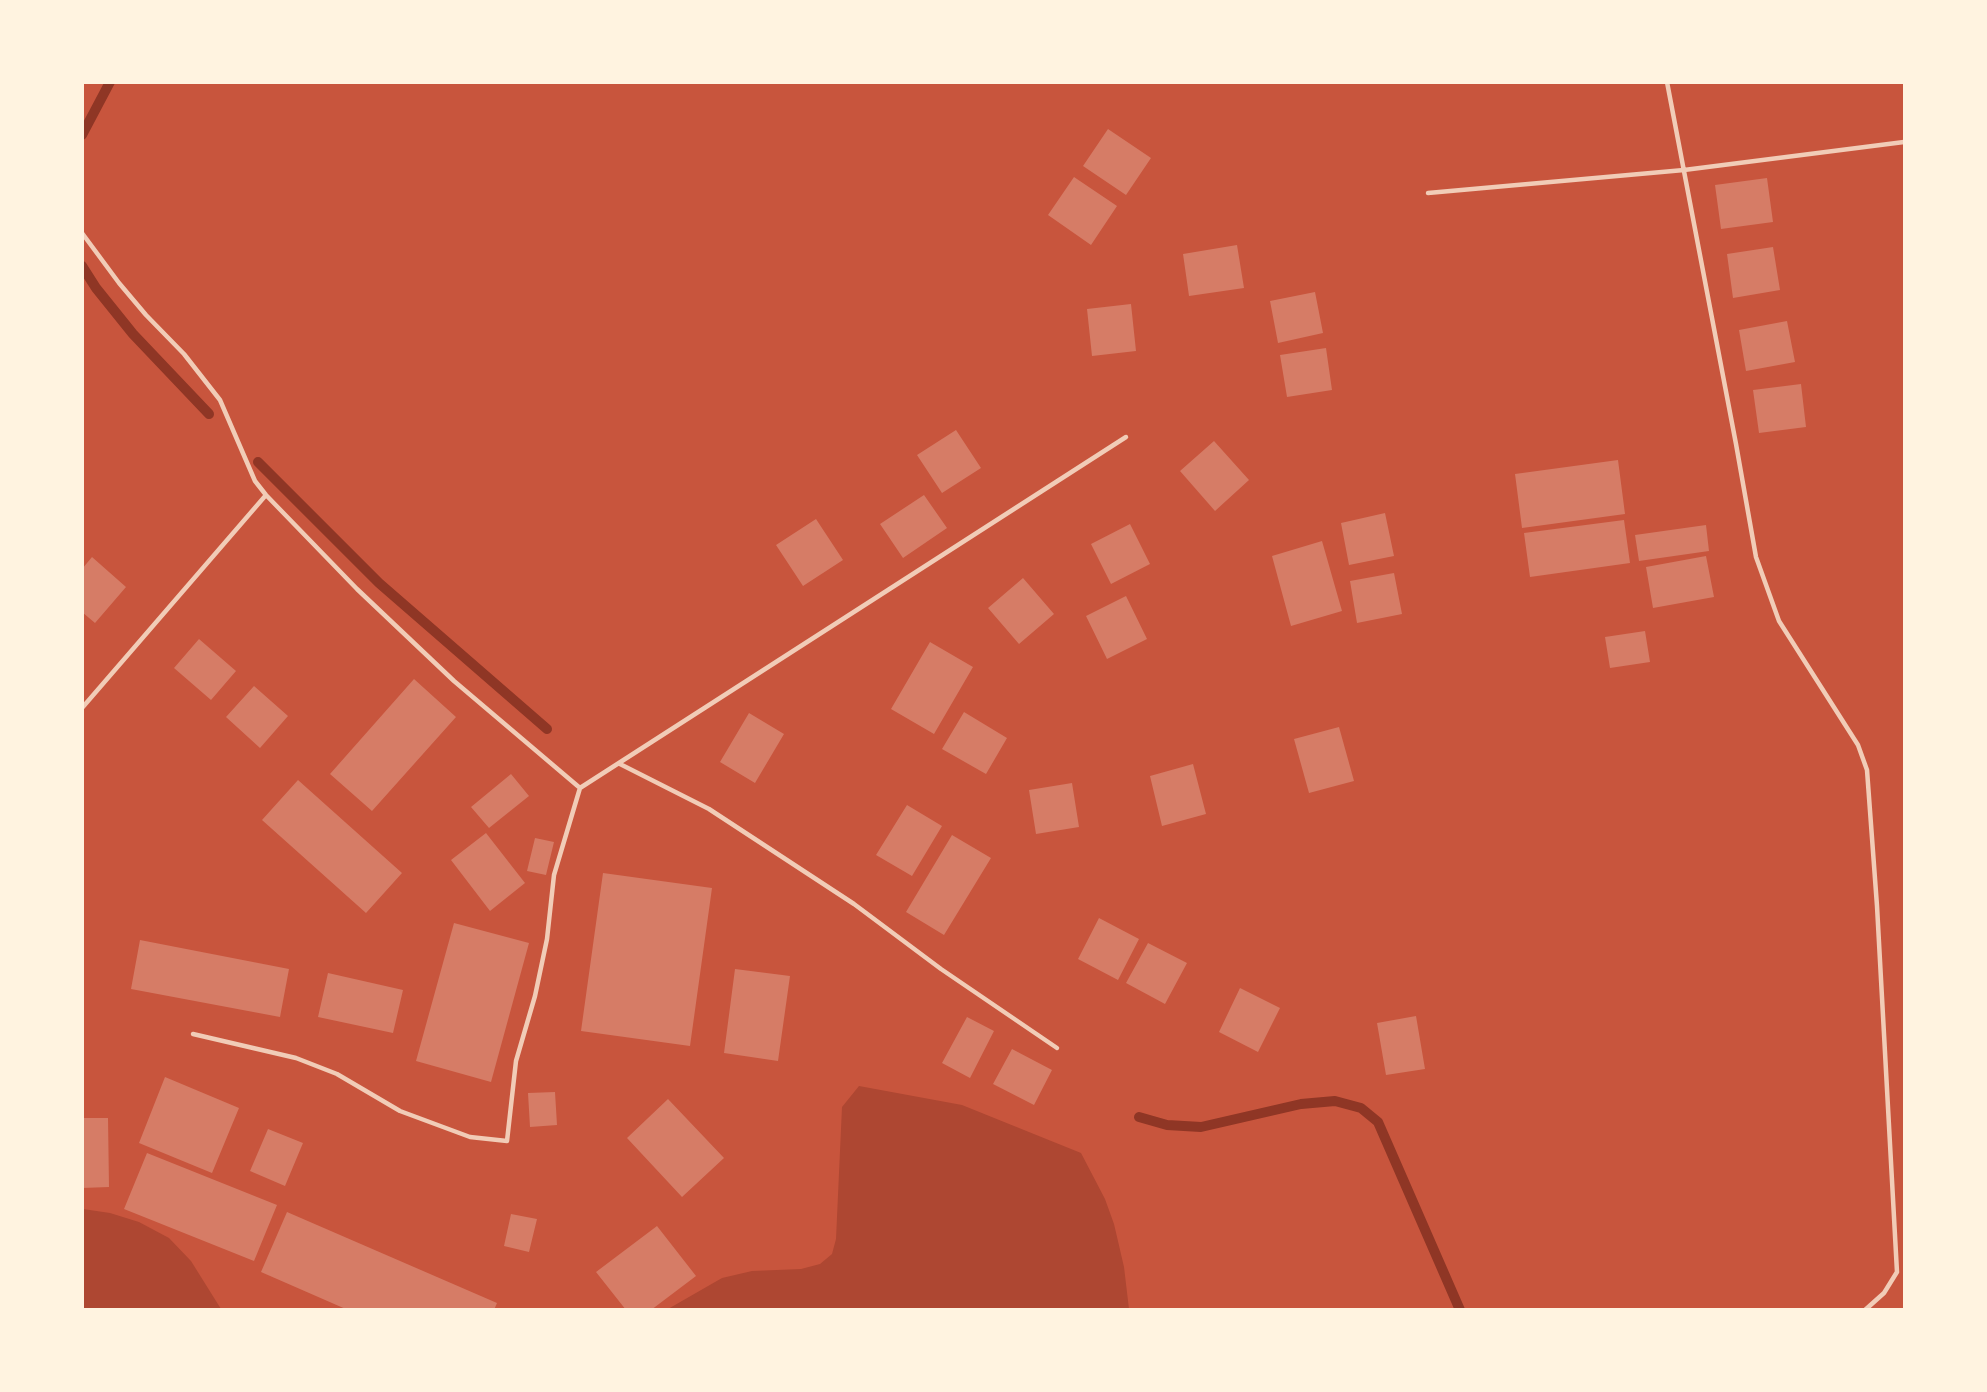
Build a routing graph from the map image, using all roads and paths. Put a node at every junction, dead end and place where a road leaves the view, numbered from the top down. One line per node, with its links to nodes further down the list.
1 (1667, 82): 3 (lane)
2 (1905, 142): 3 (lane)
3 (1684, 170): 4 (lane); 14 (lane)
4 (1428, 194)
5 (82, 233): 7 (lane)
6 (1126, 437): 9 (lane)
7 (266, 495): 8 (lane); 10 (lane)
8 (82, 708)
9 (620, 764): 10 (lane); 12 (lane)
10 (580, 788): 11 (lane)
11 (193, 1034)
12 (1057, 1048)
13 (1905, 1268): 14 (lane)
14 (1897, 1272): 15 (lane)
15 (1865, 1310)

